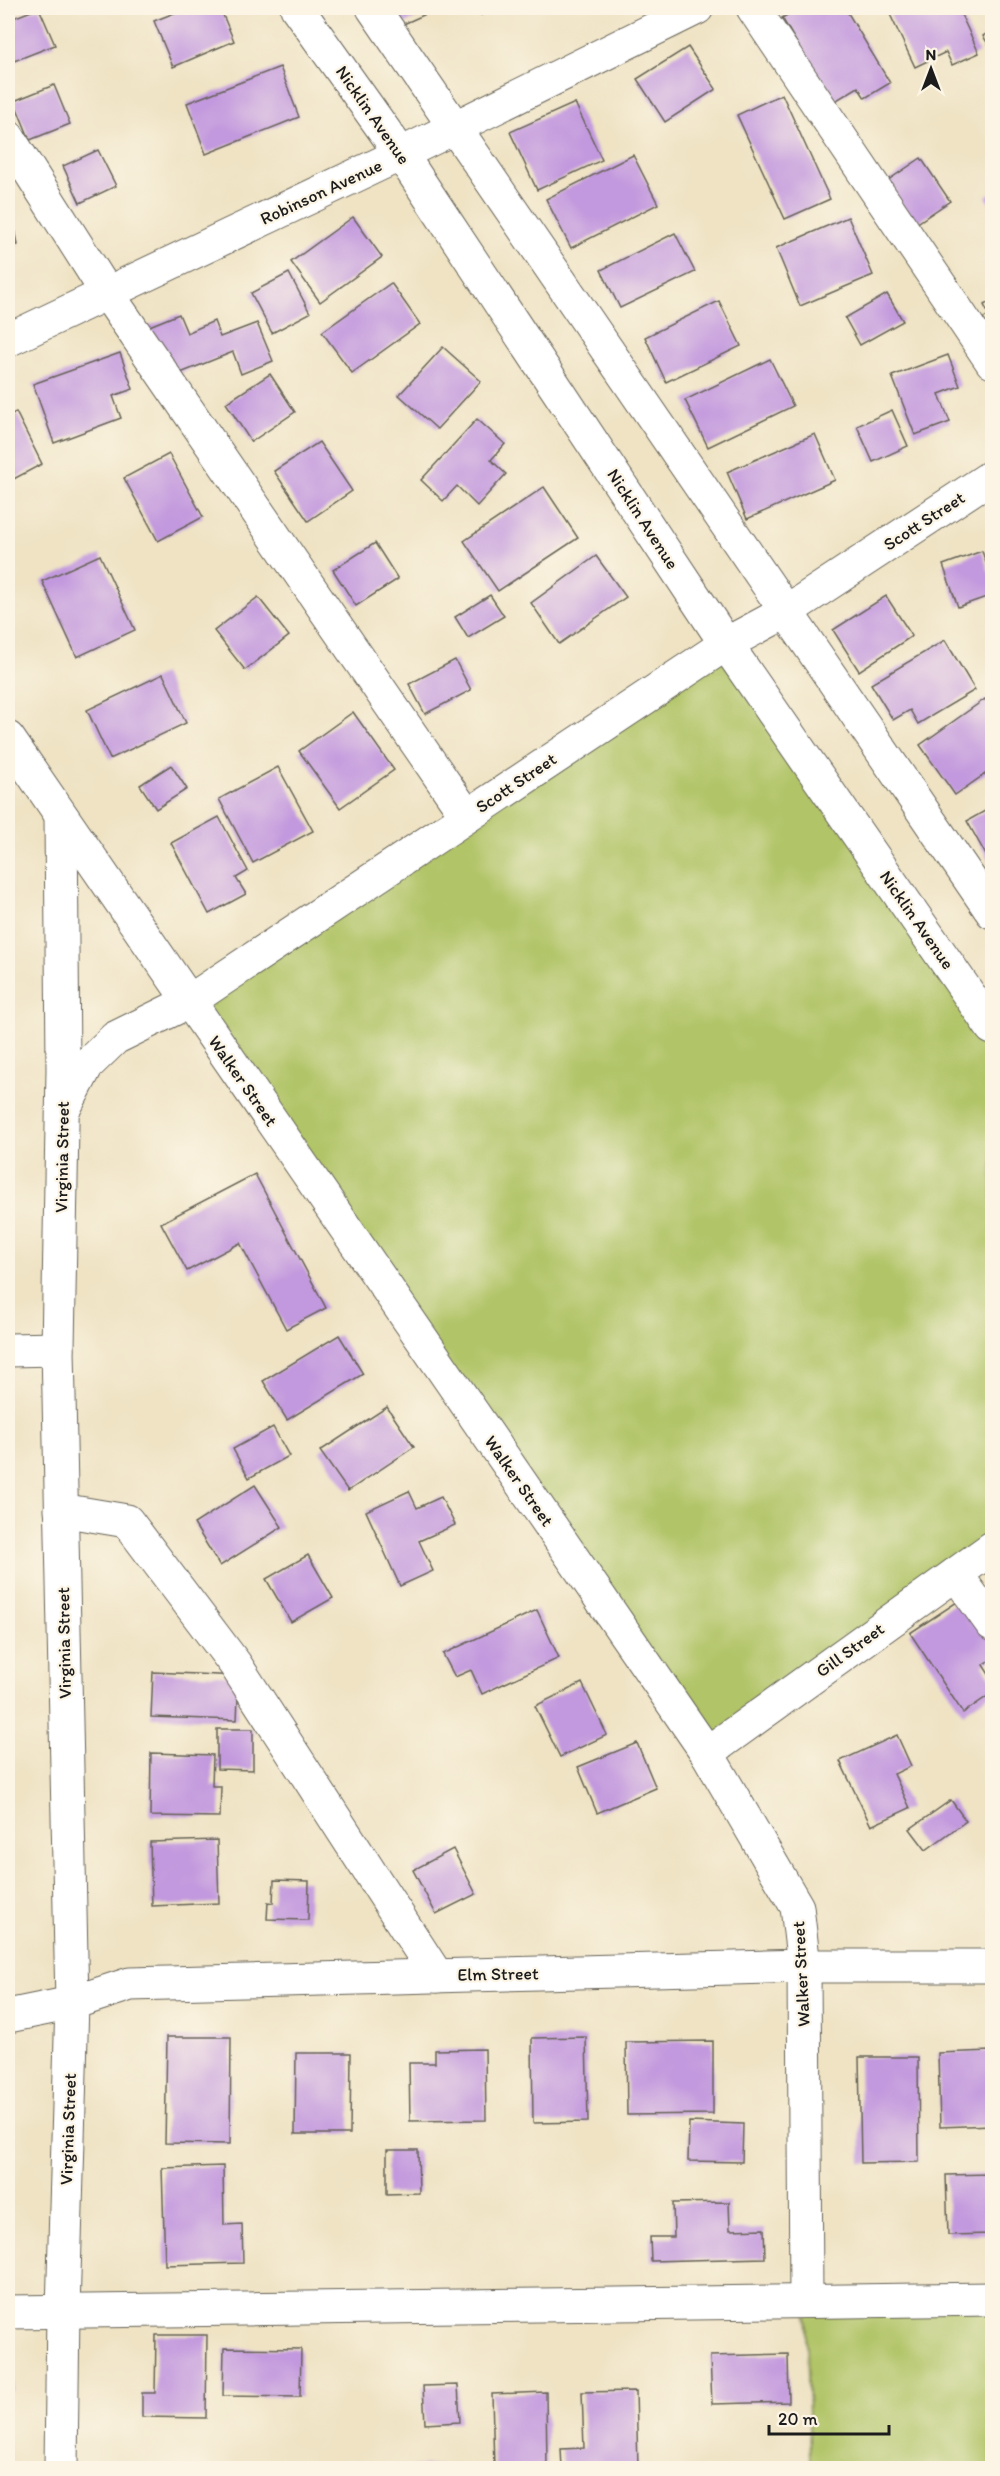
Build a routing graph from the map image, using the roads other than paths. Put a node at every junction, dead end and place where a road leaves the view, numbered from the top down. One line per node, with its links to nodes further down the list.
1 (297, 8): 7 (street, Nicklin Avenue)
2 (374, 8): 5 (street)
3 (696, 8): 5 (street, Robinson Avenue)
4 (753, 8): 10 (street)
5 (456, 127): 7 (street, Robinson Avenue); 12 (street)
6 (8, 137): 8 (street)
7 (401, 154): 8 (street, Robinson Avenue); 13 (street, Nicklin Avenue)
8 (107, 293): 9 (street, Robinson Avenue); 15 (street)
9 (8, 340)
10 (993, 362)
11 (993, 476): 12 (street, Scott Street)
12 (787, 611): 13 (street, Scott Street); 17 (street)
13 (726, 644): 15 (street, Scott Street); 19 (street, Nicklin Avenue)
14 (8, 738): 16 (street, Walker Street)
15 (467, 816): 18 (street, Scott Street)
16 (61, 817): 18 (street, Walker Street); 20 (street, Virginia Street)
17 (993, 912)
18 (188, 1002): 20 (street, Scott Street); 27 (street, Walker Street)
19 (993, 1028)
20 (63, 1112): 21 (street, Virginia Street)
21 (58, 1349): 22 (street); 23 (street, Virginia Street)
22 (8, 1350)
23 (61, 1510): 30 (street); 31 (street, Virginia Street)
24 (993, 1548): 25 (street, Gill Street)
25 (956, 1574): 26 (street); 27 (street, Gill Street)
26 (993, 1624)
27 (707, 1753): 28 (street, Walker Street)
28 (804, 1966): 29 (street, Elm Street); 30 (street, Elm Street); 34 (street, Walker Street)
29 (993, 1966)
30 (437, 1976): 31 (street, Elm Street)
31 (72, 2002): 32 (street, Elm Street); 35 (street, Virginia Street)
32 (8, 2016)
33 (993, 2299): 34 (street)
34 (806, 2300): 35 (street)
35 (63, 2310): 36 (street); 37 (street, Virginia Street)
36 (8, 2312)
37 (62, 2469)

